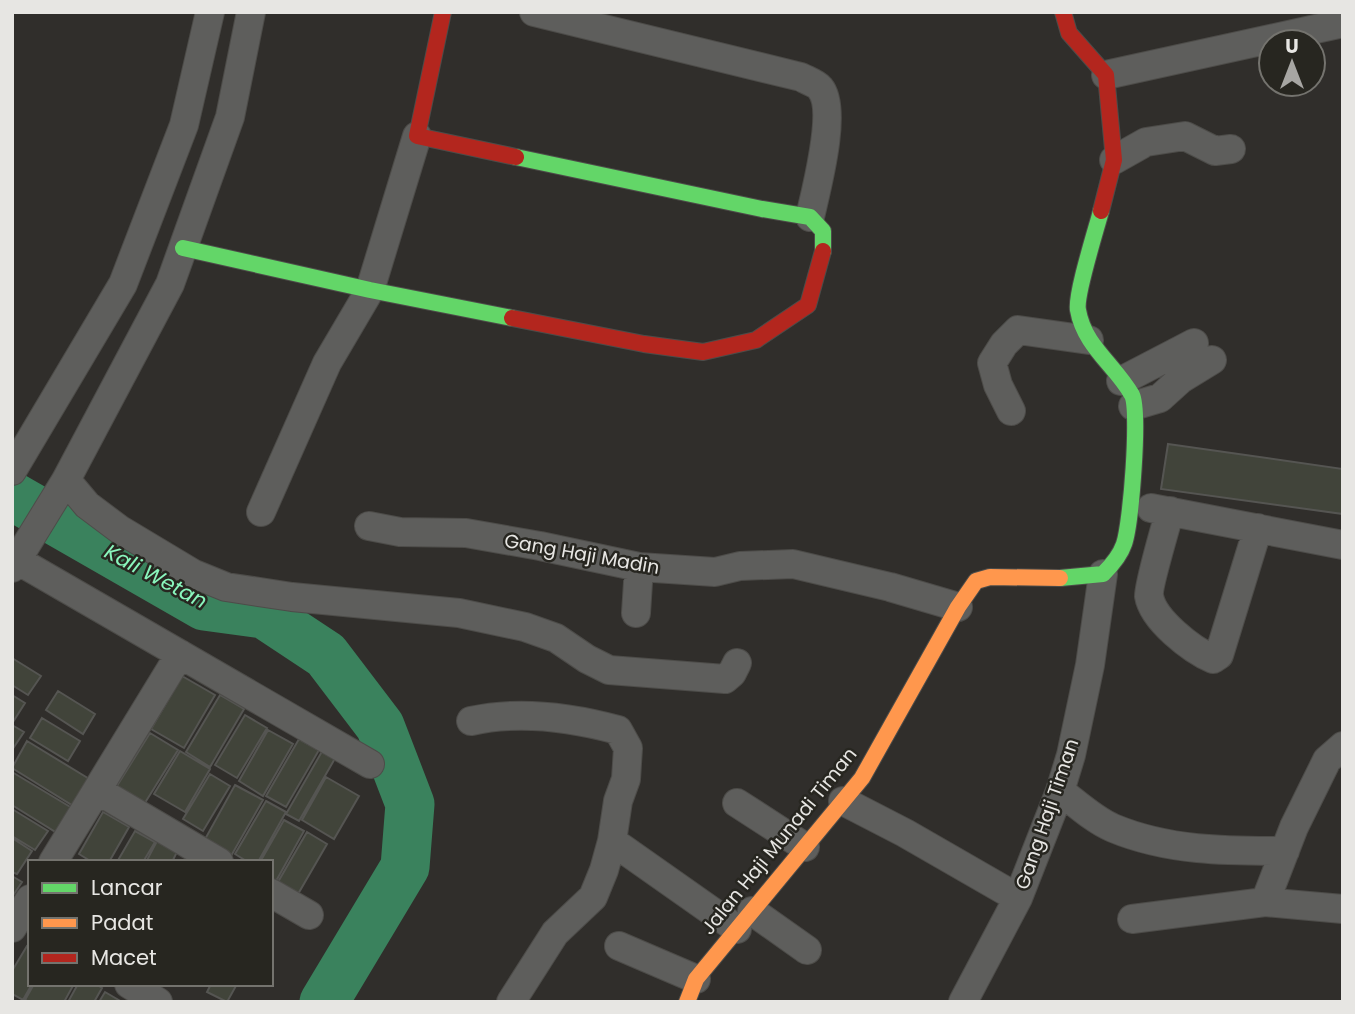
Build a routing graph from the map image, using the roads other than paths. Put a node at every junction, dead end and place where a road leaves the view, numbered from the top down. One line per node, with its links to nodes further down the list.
1 (210, 12): 18 (street)
2 (251, 12): 12 (street)
3 (443, 12): 8 (street)
4 (534, 12): 11 (street)
5 (1063, 12): 7 (street)
6 (1343, 23): 7 (street)
7 (1106, 75): 10 (street)
8 (417, 136): 11 (street); 13 (street)
9 (1231, 149): 10 (street)
10 (1114, 160): 14 (street)
11 (810, 217): 13 (street)
12 (183, 248): 13 (street); 19 (street)
13 (370, 290): 22 (street)
14 (1089, 340): 15 (street); 17 (street)
15 (1121, 381): 16 (street); 16 (street)
16 (1133, 406): 20 (street)
17 (1011, 411)
18 (12, 471)
19 (61, 487): 26 (street); 32 (street)
20 (1131, 504): 21 (street); 28 (street)
21 (1170, 511): 24 (street); 24 (street)
22 (261, 512)
23 (369, 526): 27 (street, Gang Haji Madin)
24 (1258, 528): 25 (street)
25 (1343, 545)
26 (19, 556): 31 (street)
27 (639, 567): 29 (street, Gang Haji Madin); 30 (street)
28 (1103, 574): 29 (street, Jalan Haji Munadi Timan); 37 (street, Gang Haji Timan)
29 (958, 607): 38 (street, Jalan Haji Munadi Timan)
30 (636, 613)
31 (180, 654): 35 (street); 36 (street)
32 (737, 663)
33 (471, 721): 40 (street)
34 (1343, 746): 42 (street)
35 (370, 764)
36 (97, 790): 43 (street); 44 (street)
37 (1060, 791): 42 (street); 46 (street, Gang Haji Timan)
38 (843, 801): 41 (street, Jalan Haji Munadi Timan); 46 (street)
39 (737, 803): 41 (street)
40 (612, 841): 51 (street); 57 (street)
41 (805, 846): 51 (street, Jalan Haji Munadi Timan)
42 (1285, 850): 47 (street)
43 (54, 860)
44 (216, 860)
45 (273, 894): 49 (street)
46 (1018, 898): 58 (street, Gang Haji Timan)
47 (1265, 902): 48 (street); 50 (street)
48 (1343, 909)
49 (309, 915)
50 (1132, 919)
51 (745, 920): 53 (street); 55 (street, Jalan Haji Munadi Timan)
52 (620, 946): 55 (street)
53 (807, 950)
54 (133, 986): 56 (street)
55 (692, 990)
56 (158, 1002)
57 (511, 1002)
58 (963, 1002)

